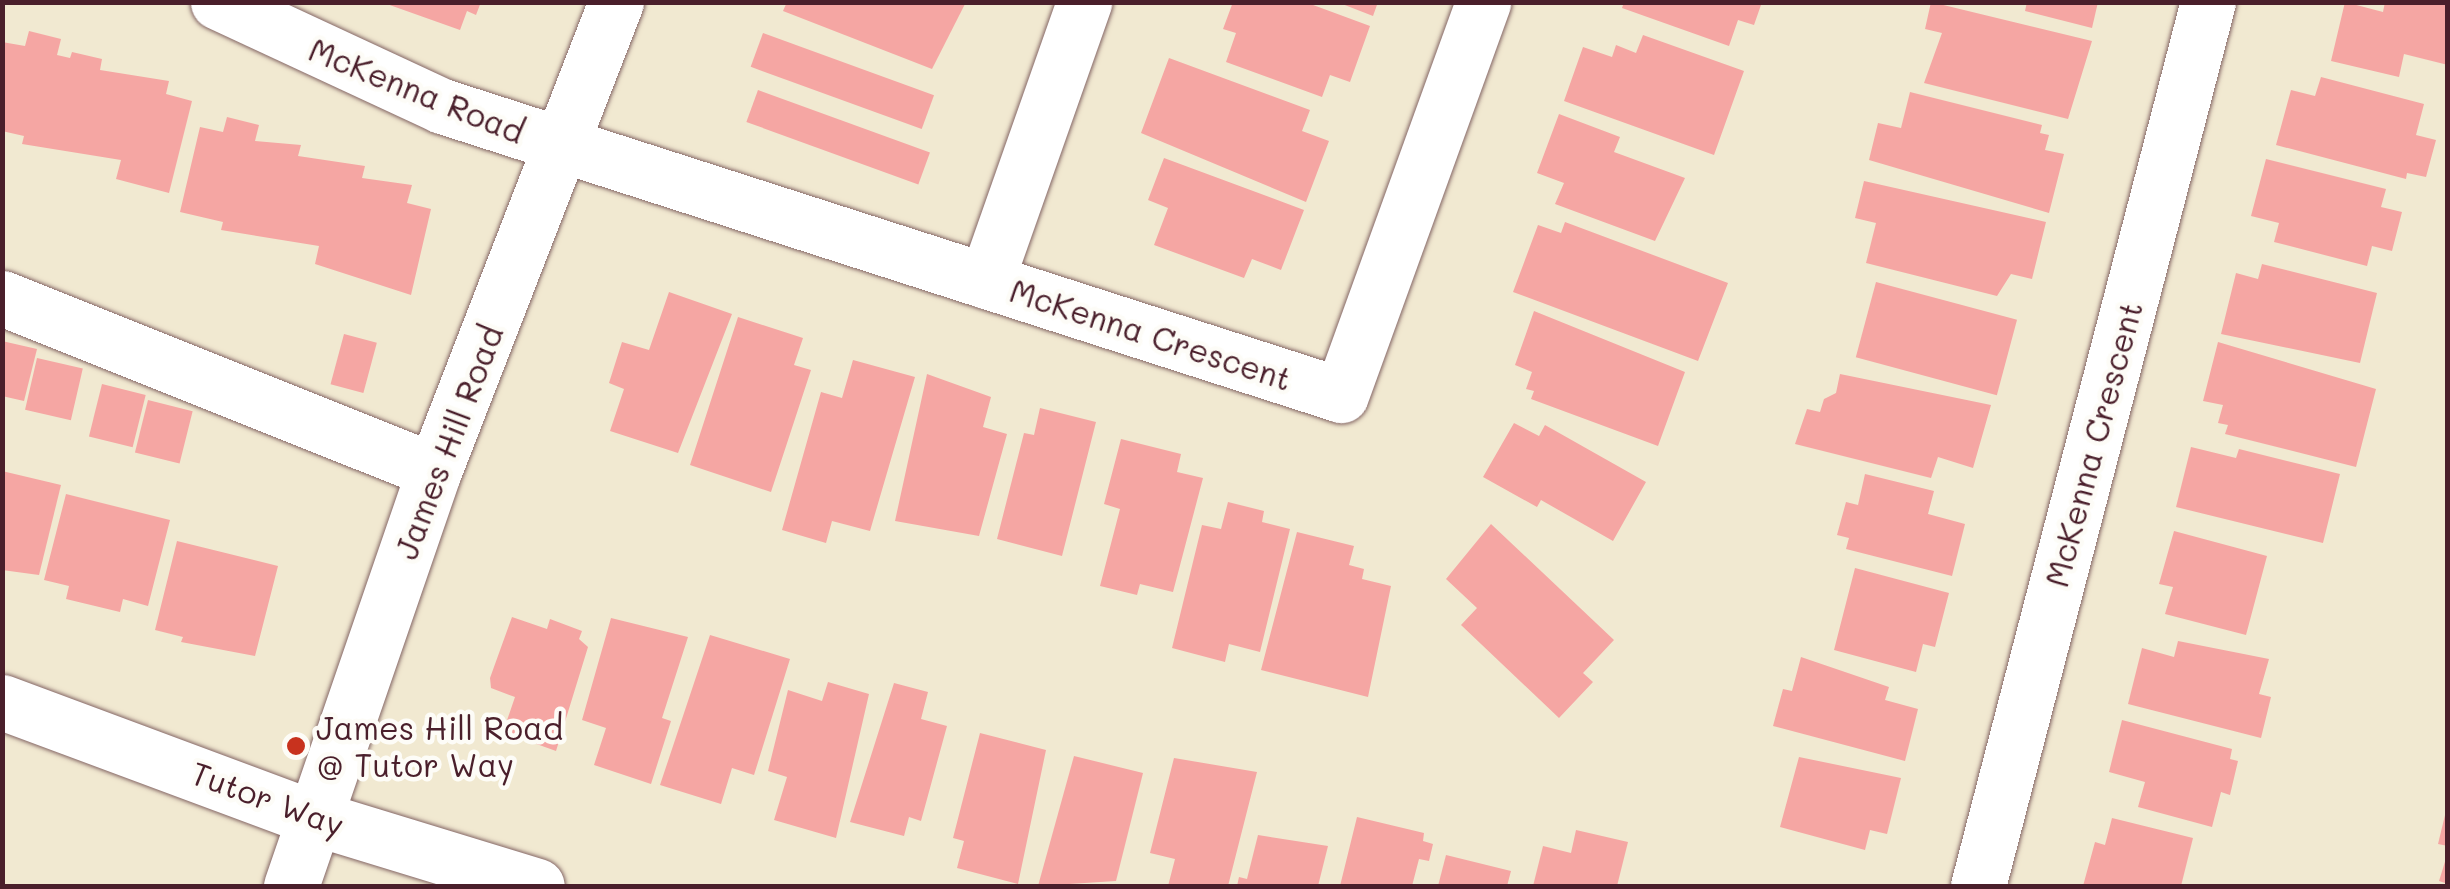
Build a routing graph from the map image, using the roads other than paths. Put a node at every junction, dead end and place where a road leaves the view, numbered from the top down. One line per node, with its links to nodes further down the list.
1 (218, 2): 6 (street, McKenna Road)
2 (616, 2): 6 (street, James Hill Road)
3 (1084, 2): 7 (street)
4 (1482, 2): 7 (street, McKenna Crescent)
5 (2208, 2): 14 (street, McKenna Crescent)
6 (563, 147): 7 (street, McKenna Crescent); 9 (street, James Hill Road)
7 (986, 281)
8 (2, 298): 9 (street)
9 (434, 471): 11 (street, James Hill Road)
10 (2, 702): 11 (street, Tutor Way)
11 (312, 817): 12 (street, James Hill Road); 13 (street, Tutor Way)
12 (292, 886)
13 (536, 886)
14 (1978, 886)

